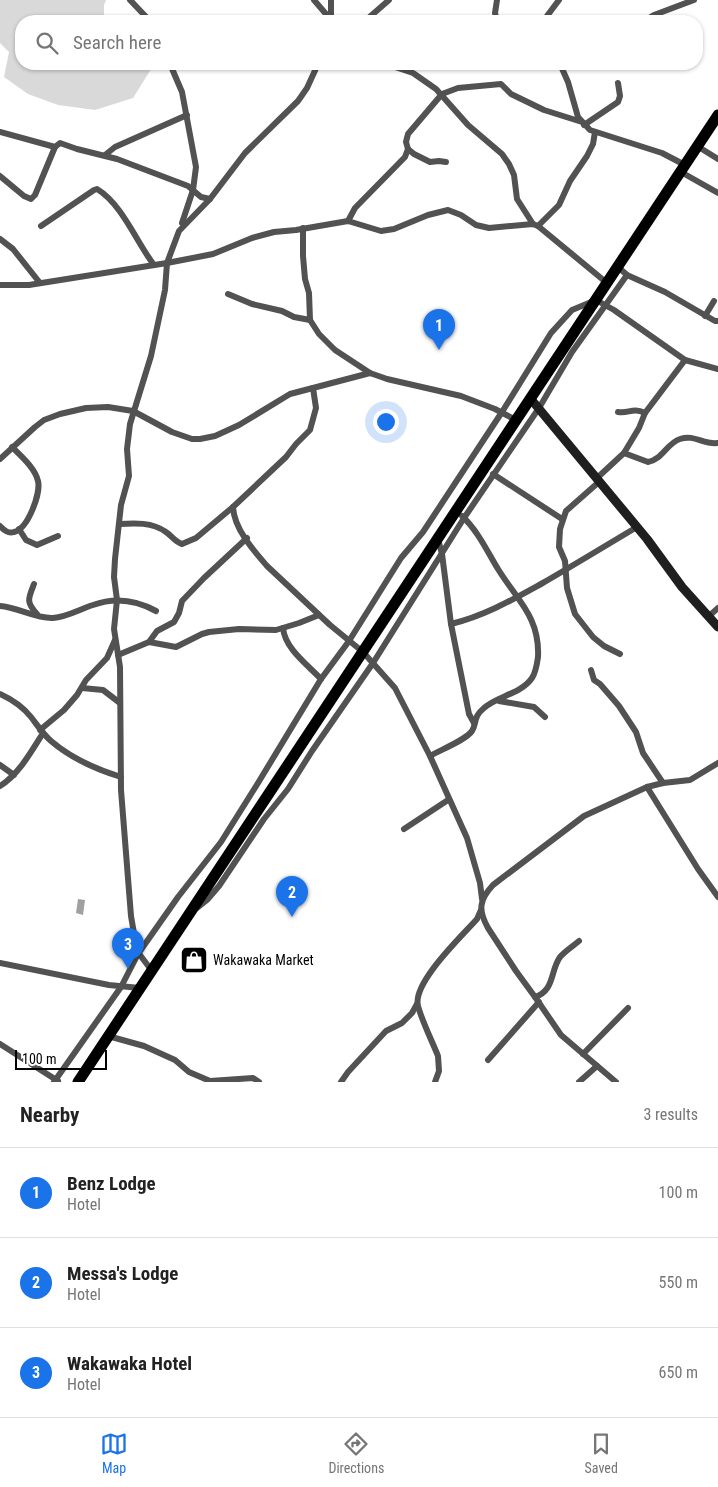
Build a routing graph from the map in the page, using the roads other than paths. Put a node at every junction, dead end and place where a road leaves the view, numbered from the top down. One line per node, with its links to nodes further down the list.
1 (130, 0): 8 (street)
2 (314, 0): 9 (street)
3 (331, 0): 10 (street)
4 (388, 0): 11 (street)
5 (497, 0): 12 (street)
6 (559, 0): 13 (street)
7 (694, 0): 14 (street)
8 (144, 15)
9 (327, 15)
10 (332, 15)
11 (371, 15)
12 (496, 15)
13 (548, 15)
14 (654, 15)
15 (173, 70): 21 (street)
16 (315, 70): 36 (street)
17 (404, 70): 20 (street)
18 (563, 70): 23 (street)
19 (618, 83): 23 (street)
20 (442, 94): 23 (street); 28 (street); 38 (street)
21 (187, 115): 29 (street); 34 (street)
22 (718, 115): 26 (highway)
23 (583, 123): 25 (street)
24 (0, 132): 27 (street)
25 (595, 132): 32 (street); 38 (street)
26 (698, 146): 30 (street); 32 (highway)
27 (55, 147): 29 (street); 33 (street)
28 (408, 149): 31 (street); 37 (street)
29 (105, 155): 34 (street)
30 (718, 159)
31 (446, 162)
32 (683, 169): 35 (street); 45 (highway)
33 (0, 176)
34 (193, 190): 36 (street); 41 (street)
35 (718, 193)
36 (210, 199): 41 (street)
37 (348, 221): 38 (street); 40 (street)
38 (535, 225): 48 (street)
39 (41, 226): 44 (street)
40 (303, 228): 43 (street); 55 (street)
41 (179, 231): 43 (street)
42 (0, 239): 47 (street)
43 (168, 263): 44 (street); 63 (street)
44 (154, 265): 47 (street)
45 (618, 266): 46 (street); 48 (highway)
46 (627, 275): 53 (street); 54 (street)
47 (40, 283): 49 (street)
48 (607, 283): 51 (highway)
49 (0, 285)
50 (228, 294): 55 (street)
51 (596, 300): 53 (street); 61 (highway); 64 (street)
52 (714, 301): 54 (street)
53 (606, 306): 57 (street); 62 (street)
54 (705, 316): 56 (street)
55 (310, 320): 59 (street)
56 (718, 320)
57 (685, 360): 58 (street); 66 (street)
58 (718, 369)
59 (370, 373): 60 (street); 64 (street)
60 (313, 388): 63 (street); 74 (street)
61 (530, 398): 62 (street); 67 (highway)
62 (538, 408): 72 (street); 73 (street)
63 (133, 411): 69 (street); 77 (street)
64 (502, 412): 67 (street); 99 (street)
65 (618, 412): 66 (street)
66 (645, 413): 70 (street)
67 (516, 420): 75 (highway)
68 (718, 443): 70 (street)
69 (12, 446): 71 (street); 80 (street)
70 (624, 452): 73 (street)
71 (0, 459)
72 (494, 474): 75 (street); 76 (street)
73 (599, 479): 76 (street); 79 (street)
74 (233, 507): 77 (street); 82 (street)
75 (460, 514): 83 (highway); 84 (street); 87 (street)
76 (562, 519): 85 (street)
77 (119, 524): 88 (street)
78 (0, 526): 80 (street)
79 (637, 527): 85 (street); 94 (street)
80 (19, 529): 81 (street)
81 (58, 536)
82 (247, 538): 93 (street); 100 (street)
83 (438, 539): 84 (street); 101 (highway)
84 (442, 554): 95 (street); 104 (street)
85 (567, 569): 87 (street); 102 (street)
86 (34, 584): 92 (street)
87 (518, 596): 95 (street); 109 (street)
88 (116, 600): 91 (street); 92 (street); 98 (street)
89 (0, 606): 92 (street)
90 (718, 608): 94 (street)
91 (156, 611)
92 (38, 615)
93 (319, 615): 97 (street); 99 (street)
94 (708, 617): 96 (street)
95 (451, 624): 112 (street)
96 (718, 627)
97 (283, 628): 100 (street); 106 (street)
98 (115, 639): 103 (street); 107 (street)
99 (348, 641): 101 (street); 106 (street)
100 (149, 642): 103 (street)
101 (363, 652): 104 (street); 127 (highway)
102 (620, 654)
103 (118, 655): 110 (street)
104 (373, 663): 114 (street); 127 (street)
105 (591, 670): 119 (street)
106 (321, 679): 129 (street)
107 (82, 688): 110 (street); 113 (street)
108 (0, 694): 113 (street)
109 (497, 701): 111 (street); 112 (street)
110 (120, 703): 118 (street)
111 (545, 717)
112 (474, 723): 114 (street)
113 (42, 732): 117 (street); 118 (street)
114 (430, 756): 122 (street)
115 (718, 763): 119 (street)
116 (0, 765): 117 (street)
117 (14, 775): 120 (street)
118 (121, 777): 129 (street)
119 (663, 782): 121 (street)
120 (0, 786)
121 (646, 787): 124 (street); 125 (street)
122 (448, 800): 123 (street); 125 (street)
123 (404, 829)
124 (718, 897)
125 (482, 899): 126 (street)
126 (481, 910): 134 (street); 135 (street)
127 (188, 915): 131 (highway)
128 (579, 941): 134 (street)
129 (138, 954): 131 (street); 132 (street)
130 (0, 963): 132 (street)
131 (152, 971): 133 (highway)
132 (120, 987): 133 (street); 142 (street)
133 (140, 988): 137 (highway)
134 (537, 999): 139 (street); 140 (street)
135 (417, 1004): 145 (street); 146 (street)
136 (628, 1008): 139 (street)
137 (108, 1036): 143 (highway); 144 (street)
138 (0, 1044): 142 (street)
139 (583, 1054): 141 (street)
140 (488, 1060)
141 (597, 1066): 147 (street); 148 (street)
142 (56, 1081)
143 (78, 1082)
144 (259, 1082)
145 (341, 1082)
146 (435, 1082)
147 (579, 1082)
148 (616, 1082)

